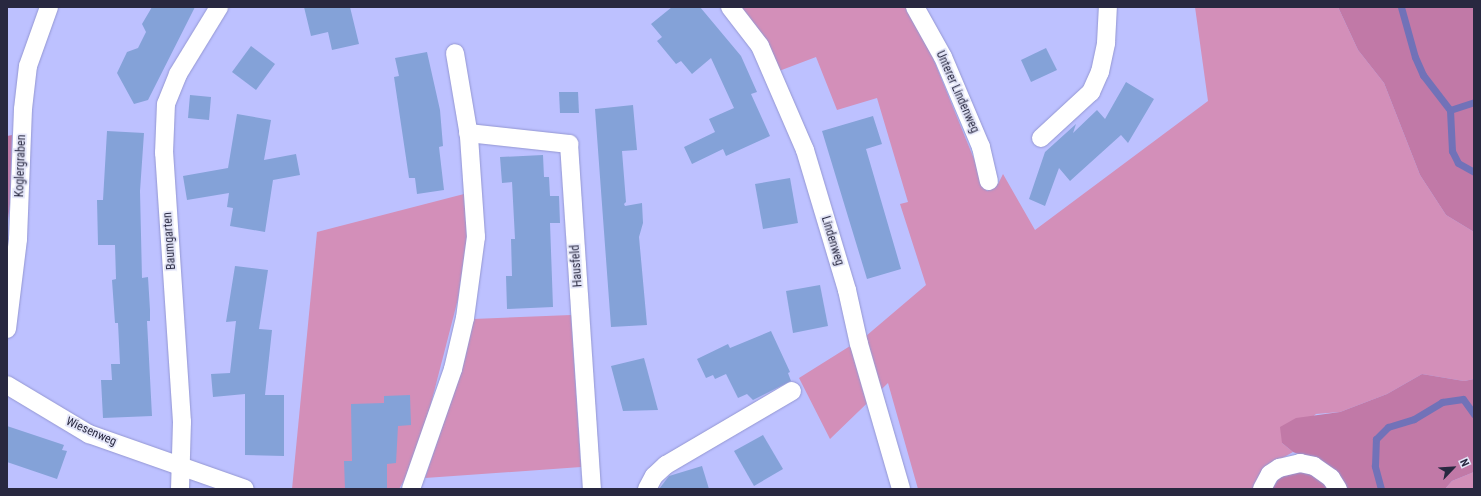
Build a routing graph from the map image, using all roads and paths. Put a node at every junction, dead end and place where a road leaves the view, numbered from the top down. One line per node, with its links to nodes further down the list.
1 (49, 7): 10 (street, Koglergraben)
2 (219, 7): 13 (street, Baumgarten)
3 (730, 7): 19 (street, Lindenweg)
4 (916, 7): 9 (street, Unterer Lindenweg)
5 (1108, 7): 8 (street)
6 (455, 53): 7 (street)
7 (468, 133): 16 (street); 17 (street, Hausfeld)
8 (1041, 138)
9 (989, 180)
10 (7, 329)
11 (7, 386): 13 (street, Wiesenweg)
12 (792, 392): 18 (street)
13 (182, 466): 14 (street, Baumgarten); 15 (street, Wiesenweg)
14 (180, 489)
15 (245, 489)
16 (411, 489)
17 (592, 489)
18 (647, 489)
19 (901, 489)
20 (1262, 489): 21 (street)
21 (1338, 489)

